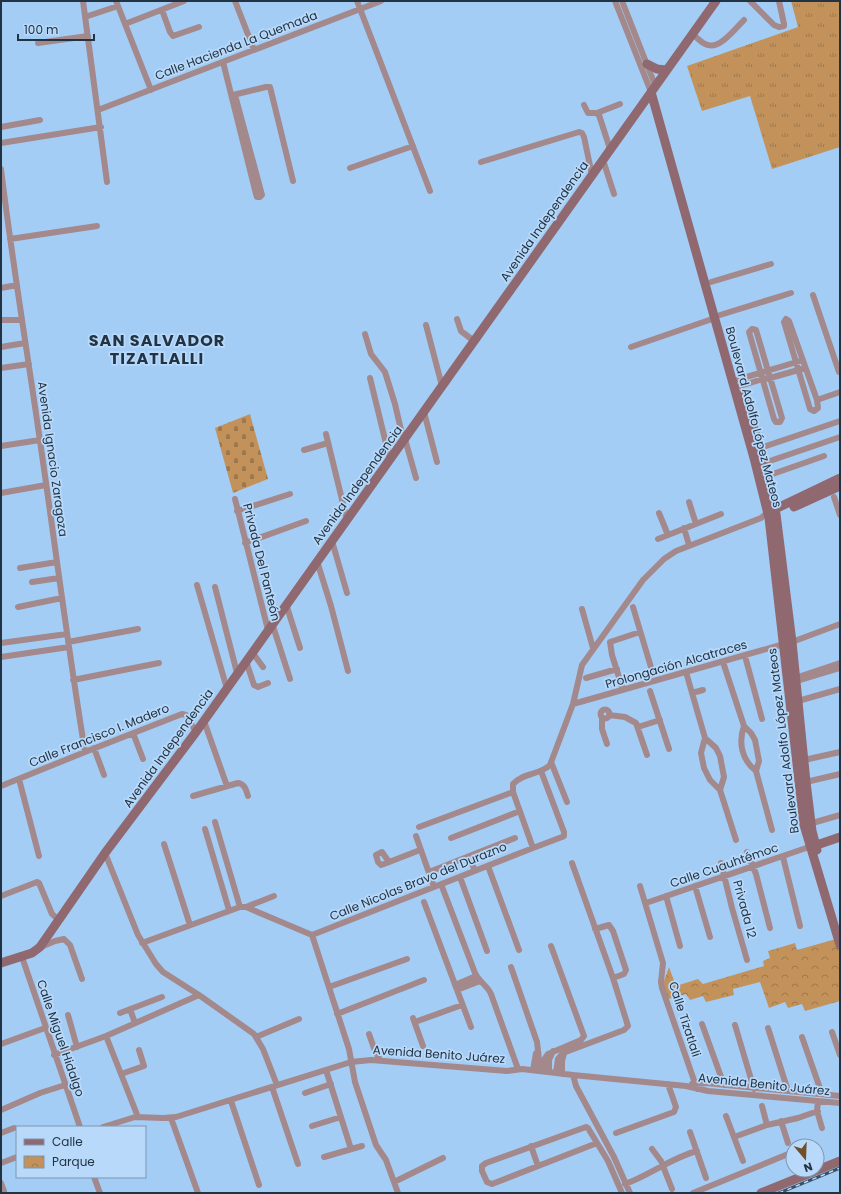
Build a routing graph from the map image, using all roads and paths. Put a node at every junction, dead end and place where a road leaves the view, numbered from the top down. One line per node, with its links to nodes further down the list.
1 (83, 1): 14 (street)
2 (184, 1): 13 (street)
3 (235, 1): 21 (street)
4 (357, 1): 12 (street)
5 (381, 1): 12 (street, Calle Hacienda La Quemada)
6 (615, 1): 25 (street, Boulevard Adolfo López Mateos)
7 (622, 1): 23 (street, Boulevard Adolfo López Mateos)
8 (716, 1): 18 (street, Avenida Independencia)
9 (750, 1): 10 (street)
10 (779, 1)
11 (117, 4): 14 (street); 16 (street)
12 (360, 9): 21 (street, Calle Hacienda La Quemada); 36 (street)
13 (162, 10): 16 (street); 17 (street)
14 (85, 17): 19 (street)
15 (744, 20): 18 (street)
16 (125, 24): 26 (street)
17 (199, 27)
18 (692, 34): 24 (street, Avenida Independencia)
19 (88, 36): 20 (street); 30 (street)
20 (38, 43)
21 (254, 50): 22 (street, Calle Hacienda La Quemada)
22 (223, 62): 26 (street, Calle Hacienda La Quemada); 27 (street)
23 (647, 64): 24 (street); 25 (street, Boulevard Adolfo López Mateos)
24 (666, 70): 25 (street, Avenida Independencia)
25 (653, 88): 37 (street, Avenida Independencia); 51 (street, Boulevard Adolfo López Mateos); 56 (street, Boulevard Adolfo López Mateos)
26 (151, 90): 30 (street, Calle Hacienda La Quemada)
27 (233, 95): 38 (street); 44 (street)
28 (620, 104): 31 (street)
29 (584, 105): 31 (street)
30 (98, 110): 34 (street)
31 (597, 113): 37 (street)
32 (40, 120): 33 (street)
33 (1, 126)
34 (101, 127): 35 (street); 45 (street)
35 (1, 143)
36 (413, 146): 41 (street); 46 (street)
37 (610, 149): 39 (street, Avenida Independencia)
38 (247, 150): 38 (street)
39 (603, 160): 43 (street, Avenida Independencia); 47 (street)
40 (481, 162): 43 (street)
41 (350, 168)
42 (1, 169): 49 (street, Avenida Ignacio Zaragoza)
43 (592, 175): 62 (street, Avenida Independencia)
44 (293, 181)
45 (107, 182)
46 (430, 191)
47 (614, 194)
48 (97, 226): 49 (street)
49 (10, 239): 52 (street, Avenida Ignacio Zaragoza)
50 (771, 264): 51 (street)
51 (711, 282): 56 (street, Boulevard Adolfo López Mateos)
52 (17, 285): 53 (street); 59 (street, Avenida Ignacio Zaragoza)
53 (1, 288)
54 (791, 293): 56 (street)
55 (813, 295): 69 (street)
56 (718, 317): 65 (street); 77 (street, Boulevard Adolfo López Mateos)
57 (457, 319): 62 (street)
58 (1, 320): 59 (street)
59 (22, 320): 63 (street, Avenida Ignacio Zaragoza)
60 (426, 325): 78 (street)
61 (365, 334): 85 (street)
62 (474, 342): 78 (street, Avenida Independencia)
63 (26, 343): 64 (street); 68 (street, Avenida Ignacio Zaragoza)
64 (1, 347)
65 (631, 347)
66 (803, 360): 67 (street); 67 (street); 71 (street)
67 (796, 362): 72 (street); 73 (street)
68 (29, 364): 70 (street); 86 (street, Avenida Ignacio Zaragoza)
69 (838, 365)
70 (1, 368)
71 (806, 368): 72 (street); 80 (street)
72 (798, 370): 76 (street); 80 (street)
73 (768, 371): 74 (street); 74 (street); 76 (street)
74 (762, 376): 76 (street); 76 (street); 77 (street)
75 (370, 378): 92 (street)
76 (770, 378)
77 (737, 382): 89 (street, Boulevard Adolfo López Mateos); 108 (street, Boulevard Adolfo López Mateos)
78 (442, 386): 81 (street, Avenida Independencia)
79 (840, 392): 80 (street)
80 (817, 400)
81 (424, 412): 85 (street, Avenida Independencia); 93 (street)
82 (840, 421): 89 (street)
83 (326, 434): 87 (street)
84 (840, 437): 94 (street)
85 (405, 439): 92 (street, Avenida Independencia); 96 (street)
86 (40, 440): 88 (street); 98 (street, Avenida Ignacio Zaragoza)
87 (328, 443): 90 (street); 110 (street)
88 (1, 446)
89 (760, 448): 94 (street, Boulevard Adolfo López Mateos)
90 (304, 450)
91 (824, 456): 95 (street)
92 (390, 460): 110 (street, Avenida Independencia)
93 (437, 462)
94 (764, 463): 95 (street, Boulevard Adolfo López Mateos)
95 (767, 476): 108 (street, Boulevard Adolfo López Mateos)
96 (416, 478)
97 (840, 478): 108 (street)
98 (46, 485): 100 (street); 120 (street, Avenida Ignacio Zaragoza)
99 (840, 486): 108 (street)
100 (1, 493)
101 (290, 494): 105 (street)
102 (834, 497): 109 (street)
103 (235, 499): 105 (street, Privada Del Panteón)
104 (689, 502): 112 (street)
105 (238, 511): 117 (street, Privada Del Panteón)
106 (659, 513): 114 (street)
107 (721, 514): 112 (street)
108 (770, 514): 118 (street); 138 (street, Boulevard Adolfo López Mateos)
109 (840, 515)
110 (347, 520): 116 (street, Avenida Independencia)
111 (306, 521): 117 (street)
112 (696, 524): 113 (street)
113 (684, 528): 114 (street); 118 (street)
114 (668, 535): 115 (street)
115 (658, 539)
116 (332, 541): 119 (street, Avenida Independencia); 126 (street)
117 (245, 543): 133 (street, Privada Del Panteón)
118 (689, 545): 141 (street)
119 (317, 561): 128 (street, Avenida Independencia); 152 (street)
120 (57, 562): 121 (street); 122 (street, Avenida Ignacio Zaragoza)
121 (20, 568)
122 (59, 578): 123 (street); 127 (street, Avenida Ignacio Zaragoza)
123 (32, 582)
124 (197, 585): 161 (street)
125 (215, 587): 154 (street)
126 (347, 593)
127 (62, 598): 129 (street); 136 (street, Avenida Ignacio Zaragoza)
128 (286, 604): 133 (street, Avenida Independencia); 140 (street)
129 (18, 607)
130 (633, 607): 135 (street)
131 (582, 609): 141 (street)
132 (840, 624): 138 (street, Prolongación Alcatraces)
133 (270, 627): 142 (street, Avenida Independencia); 157 (street, Privada Del Panteón)
134 (138, 629): 139 (street)
135 (640, 632): 151 (street); 155 (street)
136 (67, 634): 137 (street); 139 (street, Avenida Ignacio Zaragoza)
137 (1, 643)
138 (788, 643): 143 (street, Prolongación Alcatraces); 159 (street, Boulevard Adolfo López Mateos); 205 (street, Boulevard Adolfo López Mateos)
139 (68, 644): 144 (street); 158 (street, Avenida Ignacio Zaragoza)
140 (300, 648)
141 (593, 648): 169 (street)
142 (252, 652): 145 (street, Avenida Independencia); 149 (street)
143 (745, 656): 146 (street, Prolongación Alcatraces); 172 (street)
144 (1, 657)
145 (246, 661): 154 (street, Avenida Independencia); 160 (street)
146 (723, 662): 153 (street, Prolongación Alcatraces); 175 (street)
147 (159, 663): 158 (street)
148 (840, 663): 159 (street)
149 (263, 667)
150 (840, 668): 159 (street)
151 (617, 669): 156 (street); 163 (street)
152 (348, 671)
153 (686, 672): 163 (street, Prolongación Alcatraces); 166 (street)
154 (237, 673): 161 (street, Avenida Independencia)
155 (653, 674)
156 (586, 678)
157 (290, 679)
158 (73, 680): 183 (street, Avenida Ignacio Zaragoza)
159 (796, 680): 167 (street, Boulevard Adolfo López Mateos)
160 (268, 683)
161 (227, 689): 174 (street, Avenida Independencia)
162 (840, 689): 167 (street)
163 (624, 690): 168 (street, Prolongación Alcatraces)
164 (703, 690): 166 (street)
165 (650, 692): 173 (street)
166 (692, 693): 179 (street)
167 (798, 701): 187 (street, Boulevard Adolfo López Mateos)
168 (601, 703): 169 (street, Prolongación Alcatraces); 170 (street); 171 (street)
169 (573, 704): 188 (street)
170 (609, 715): 171 (street); 176 (street)
171 (602, 717): 180 (street)
172 (762, 719)
173 (660, 720): 176 (street); 182 (street)
174 (204, 721): 177 (street, Avenida Independencia); 196 (street)
175 (744, 726): 190 (street); 190 (street)
176 (638, 727): 185 (street)
177 (196, 732): 178 (street, Calle Francisco I. Madero); 219 (street, Avenida Independencia)
178 (133, 733): 181 (street, Calle Francisco I. Madero); 186 (street)
179 (705, 738): 197 (street); 197 (street)
180 (606, 744)
181 (94, 748): 183 (street, Calle Francisco I. Madero); 191 (street)
182 (669, 749)
183 (85, 752): 193 (street, Calle Francisco I. Madero)
184 (840, 752): 187 (street)
185 (647, 755)
186 (143, 759)
187 (804, 760): 194 (street, Boulevard Adolfo López Mateos)
188 (551, 762): 189 (street); 201 (street)
189 (541, 771): 198 (street); 216 (street, Calle Nicolas Bravo del Durazno)
190 (756, 772): 208 (street)
191 (104, 774)
192 (840, 774): 194 (street)
193 (19, 779): 195 (street, Calle Francisco I. Madero); 220 (street)
194 (806, 782): 205 (street, Boulevard Adolfo López Mateos)
195 (1, 786)
196 (227, 786): 199 (street); 200 (street)
197 (720, 790): 213 (street)
198 (513, 792): 202 (street); 206 (street)
199 (193, 796)
200 (248, 796)
201 (567, 802)
202 (520, 811): 211 (street); 216 (street)
203 (840, 815): 205 (street)
204 (215, 822): 241 (street)
205 (807, 824): 215 (street, Boulevard Adolfo López Mateos)
206 (419, 827)
207 (205, 829): 242 (street)
208 (772, 830)
209 (416, 836): 217 (street)
210 (840, 837): 215 (street)
211 (451, 838)
212 (514, 838): 221 (street)
213 (736, 840)
214 (164, 844): 245 (street)
215 (812, 846): 222 (street, Calle Cuauhtémoc); 244 (street, Boulevard Adolfo López Mateos); 252 (street, Boulevard Adolfo López Mateos)
216 (533, 848): 226 (street, Calle Nicolas Bravo del Durazno)
217 (420, 850): 223 (street); 229 (street)
218 (747, 852): 227 (street)
219 (105, 853): 243 (street, Avenida Independencia); 251 (street)
220 (39, 856)
221 (469, 856): 228 (street); 229 (street)
222 (783, 857): 227 (street, Calle Cuauhtémoc); 246 (street)
223 (389, 862)
224 (721, 862): 230 (street, Privada 12)
225 (572, 863): 248 (street)
226 (488, 866): 228 (street, Calle Nicolas Bravo del Durazno); 256 (street)
227 (753, 867): 230 (street, Calle Cuauhtémoc); 247 (street)
228 (475, 871): 231 (street, Calle Nicolas Bravo del Durazno)
229 (429, 872): 235 (street)
230 (725, 876): 234 (street, Calle Cuauhtémoc); 260 (street, Privada 12)
231 (460, 877): 232 (street, Calle Nicolas Bravo del Durazno); 257 (street)
232 (441, 884): 235 (street, Calle Nicolas Bravo del Durazno); 265 (street)
233 (640, 886): 240 (street, Calle Tizatlali)
234 (695, 886): 238 (street, Calle Cuauhtémoc); 250 (street)
235 (434, 887): 249 (street, Calle Nicolas Bravo del Durazno)
236 (1, 896): 243 (street)
237 (274, 896): 241 (street)
238 (666, 896): 240 (street, Calle Cuauhtémoc); 254 (street)
239 (424, 902): 268 (street)
240 (646, 903): 307 (street, Calle Tizatlali)
241 (243, 907): 242 (street); 249 (street)
242 (229, 910): 245 (street)
243 (59, 920): 255 (street, Avenida Independencia)
244 (840, 924)
245 (190, 925): 251 (street)
246 (800, 926)
247 (770, 928)
248 (595, 929): 263 (street); 263 (street)
249 (312, 935): 267 (street)
250 (710, 937)
251 (142, 943): 269 (street)
252 (840, 945)
253 (551, 946): 298 (street)
254 (680, 946)
255 (40, 947): 258 (street, Avenida Independencia); 264 (street)
256 (519, 950)
257 (487, 951)
258 (22, 956): 261 (street, Avenida Independencia); 281 (street, Calle Miguel Hidalgo)
259 (407, 960): 267 (street)
260 (747, 960)
261 (1, 963)
262 (510, 967): 298 (street)
263 (613, 978): 299 (street)
264 (82, 979)
265 (478, 979): 268 (street); 296 (street)
266 (424, 980): 274 (street)
267 (328, 987): 274 (street)
268 (456, 987): 271 (street)
269 (198, 995): 277 (street); 286 (street)
270 (162, 997): 272 (street)
271 (462, 1004): 280 (street); 289 (street)
272 (130, 1009): 273 (street); 277 (street)
273 (120, 1013)
274 (337, 1014): 295 (street)
275 (68, 1016): 290 (street)
276 (299, 1019): 286 (street)
277 (136, 1023): 285 (street)
278 (702, 1024): 305 (street)
279 (735, 1025): 308 (street)
280 (471, 1027)
281 (45, 1028): 288 (street); 292 (street, Calle Miguel Hidalgo)
282 (768, 1028): 310 (street)
283 (832, 1032): 293 (street)
284 (369, 1034): 294 (street)
285 (106, 1036): 290 (street); 300 (street)
286 (256, 1036): 306 (street)
287 (802, 1037): 312 (street)
288 (1, 1044)
289 (423, 1046)
290 (77, 1047): 292 (street)
291 (139, 1050): 300 (street)
292 (54, 1055): 302 (street, Calle Miguel Hidalgo)
293 (840, 1055)
294 (380, 1060): 295 (street, Avenida Benito Juárez); 296 (street, Avenida Benito Juárez)
295 (351, 1062): 297 (street, Avenida Benito Juárez); 354 (street)
296 (518, 1069): 298 (street, Avenida Benito Juárez)
297 (326, 1070): 303 (street); 306 (street, Avenida Benito Juárez)
298 (541, 1071): 299 (street, Avenida Benito Juárez)
299 (559, 1073): 301 (street, Avenida Benito Juárez)
300 (121, 1074): 321 (street)
301 (573, 1075): 304 (street, Avenida Benito Juárez); 356 (street)
302 (65, 1084): 318 (street); 326 (street, Calle Miguel Hidalgo)
303 (331, 1084): 311 (street); 322 (street)
304 (668, 1084): 307 (street, Avenida Benito Juárez); 333 (street)
305 (724, 1085): 307 (street, Avenida Benito Juárez); 309 (street, Avenida Benito Juárez)
306 (274, 1086): 314 (street, Avenida Benito Juárez); 349 (street)
307 (696, 1086): 309 (street, Avenida Benito Juárez)
308 (754, 1089): 309 (street, Avenida Benito Juárez); 310 (street, Avenida Benito Juárez)
309 (741, 1091): 315 (street, Avenida Benito Juárez)
310 (788, 1091): 312 (street, Avenida Benito Juárez)
311 (305, 1093)
312 (822, 1094): 313 (street, Avenida Benito Juárez)
313 (840, 1096): 316 (street)
314 (230, 1101): 323 (street, Avenida Benito Juárez); 357 (street)
315 (820, 1101): 316 (street, Avenida Benito Juárez); 319 (street)
316 (839, 1103)
317 (762, 1106): 325 (street)
318 (1, 1110)
319 (818, 1112): 324 (street); 330 (street)
320 (726, 1116): 334 (street)
321 (138, 1117): 323 (street, Avenida Benito Juárez); 327 (street, Avenida Benito Juárez)
322 (341, 1117): 328 (street); 339 (street)
323 (170, 1118): 361 (street)
324 (781, 1121): 325 (street); 335 (street)
325 (767, 1124): 334 (street)
326 (80, 1126)
327 (106, 1126)
328 (312, 1126)
329 (14, 1128): 332 (street)
330 (822, 1128)
331 (690, 1132): 341 (street)
332 (1, 1133)
333 (616, 1133)
334 (734, 1137): 346 (street)
335 (786, 1138)
336 (597, 1143): 338 (street); 350 (street); 363 (street)
337 (362, 1146): 339 (street)
338 (531, 1146): 350 (street); 350 (street)
339 (351, 1149): 344 (street)
340 (652, 1149): 351 (street)
341 (697, 1151): 351 (street); 353 (street)
342 (785, 1155): 365 (street)
343 (16, 1157): 348 (street)
344 (324, 1157)
345 (443, 1158): 354 (street)
346 (743, 1161)
347 (840, 1161): 366 (street)
348 (1, 1163)
349 (298, 1164)
350 (538, 1166)
351 (663, 1166): 356 (street); 358 (street)
352 (94, 1178): 360 (street)
353 (706, 1178)
354 (394, 1182): 362 (street)
355 (1, 1183): 359 (street)
356 (625, 1183): 364 (street)
357 (258, 1185)
358 (672, 1189)
359 (4, 1191)
360 (100, 1193)
361 (198, 1193)
362 (398, 1193)
363 (622, 1193)
364 (630, 1193)
365 (693, 1193)
366 (760, 1193)

